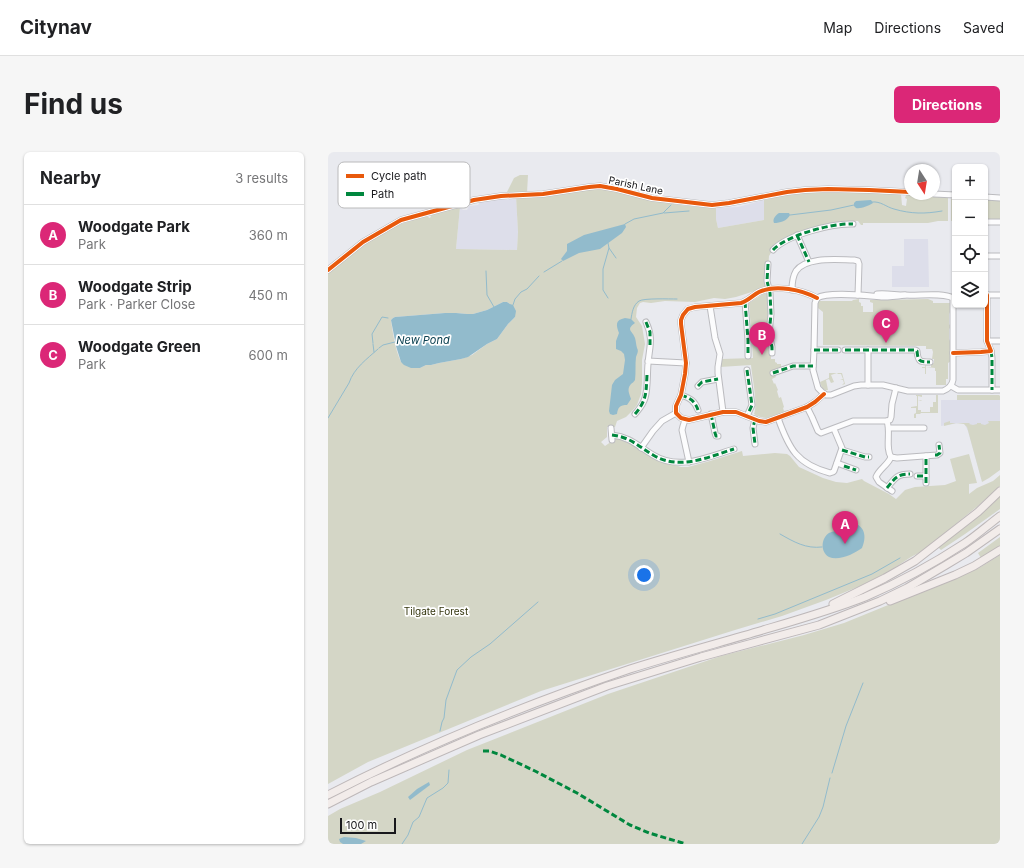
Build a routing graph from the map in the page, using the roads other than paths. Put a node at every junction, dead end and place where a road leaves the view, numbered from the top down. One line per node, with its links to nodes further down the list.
1 (904, 192): 6 (street, Parish Lane)
2 (940, 194): 3 (street)
3 (952, 195)
4 (988, 197): 5 (street)
5 (1000, 198)
6 (470, 201)
7 (445, 208): 17 (street, Parish Lane)
8 (988, 222): 9 (street)
9 (1000, 222)
10 (853, 224): 11 (street)
11 (797, 235): 12 (street); 15 (street)
12 (773, 250)
13 (988, 256): 14 (street)
14 (1000, 256)
15 (810, 262): 19 (street); 20 (street)
16 (768, 264): 18 (street)
17 (328, 270)
18 (769, 289): 19 (street); 25 (street); 38 (street)
19 (792, 290): 24 (street)
20 (858, 295): 23 (street); 24 (street)
21 (988, 295): 22 (street)
22 (1000, 295)
23 (952, 297)
24 (817, 298): 32 (street)
25 (745, 302): 26 (street); 39 (street)
26 (710, 306): 42 (street); 46 (street)
27 (954, 308): 37 (street)
28 (986, 308): 30 (street)
29 (646, 322): 40 (street)
30 (987, 341): 31 (street); 36 (street)
31 (1000, 341)
32 (814, 350): 33 (street); 43 (street)
33 (838, 350)
34 (845, 350): 35 (street)
35 (868, 350): 41 (street); 47 (street)
36 (991, 351): 37 (street); 51 (street)
37 (953, 352): 49 (street)
38 (772, 353)
39 (748, 356)
40 (648, 361): 42 (street); 59 (street)
41 (930, 362)
42 (686, 365): 54 (street)
43 (813, 366): 45 (street); 53 (street)
44 (747, 370): 61 (street)
45 (773, 373)
46 (718, 379): 48 (street); 57 (street)
47 (868, 385): 50 (street); 53 (street)
48 (698, 386)
49 (951, 386): 50 (street); 51 (street)
50 (896, 388): 65 (street)
51 (992, 390): 52 (street)
52 (1000, 390)
53 (824, 394): 55 (street)
54 (681, 395): 56 (street); 58 (street)
55 (807, 407): 62 (street); 69 (street)
56 (698, 410)
57 (722, 412): 60 (street); 61 (street)
58 (676, 413): 64 (street); 73 (street)
59 (635, 414)
60 (711, 414): 64 (street); 70 (street)
61 (747, 416): 63 (street)
62 (778, 418): 63 (street); 80 (street)
63 (755, 419): 71 (street)
64 (685, 420): 79 (street)
65 (888, 421): 67 (street); 69 (street)
66 (612, 428): 73 (street)
67 (889, 428): 68 (street); 78 (street)
68 (924, 428)
69 (834, 429): 75 (street)
70 (718, 436)
71 (756, 444)
72 (939, 445): 76 (street)
73 (641, 448): 79 (street)
74 (734, 449): 79 (street)
75 (842, 450): 77 (street); 80 (street)
76 (926, 456): 78 (street); 84 (street)
77 (869, 457)
78 (891, 457): 82 (street)
79 (689, 462)
80 (837, 463): 81 (street)
81 (856, 470)
82 (910, 474)
83 (917, 476): 84 (street)
84 (926, 476): 85 (street)
85 (926, 483)
86 (1000, 491): 90 (highway)
87 (1000, 516): 90 (highway)
88 (1000, 529): 91 (highway)
89 (1000, 550): 91 (highway)
90 (793, 621): 92 (highway)
91 (825, 623): 93 (highway)
92 (328, 794)
93 (328, 804)

